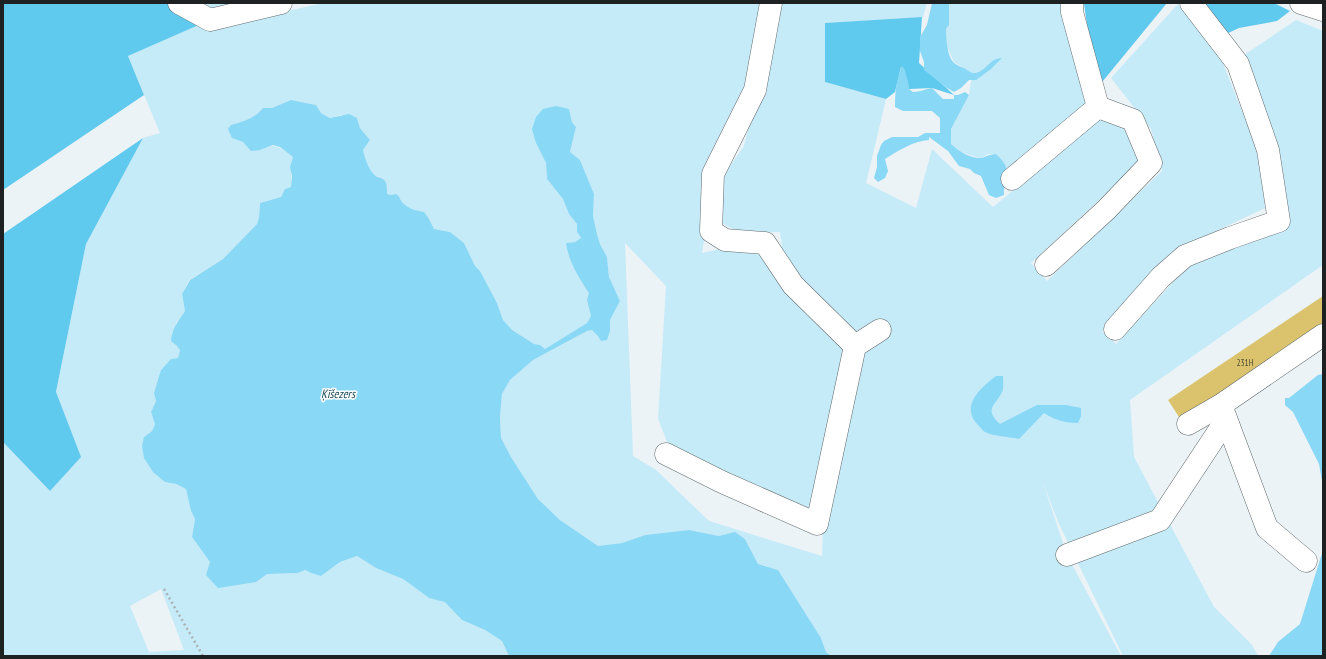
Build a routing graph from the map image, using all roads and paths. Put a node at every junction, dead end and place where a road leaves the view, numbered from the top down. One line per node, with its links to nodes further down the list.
1 (179, 3): 2 (street)
2 (281, 3)
3 (771, 3): 14 (street)
4 (1072, 3): 8 (street)
5 (1191, 3): 11 (street)
6 (1301, 3): 7 (street)
7 (1323, 10)
8 (1098, 108): 9 (street); 10 (street)
9 (1012, 179)
10 (1046, 265)
11 (1115, 329)
12 (880, 330): 14 (street)
13 (1323, 335): 15 (street)
14 (855, 346): 17 (street)
15 (1223, 412): 16 (street); 18 (street); 19 (street)
16 (1188, 424)
17 (666, 454)
18 (1067, 555)
19 (1306, 561)
20 (164, 589): 21 (path)
21 (203, 656)

